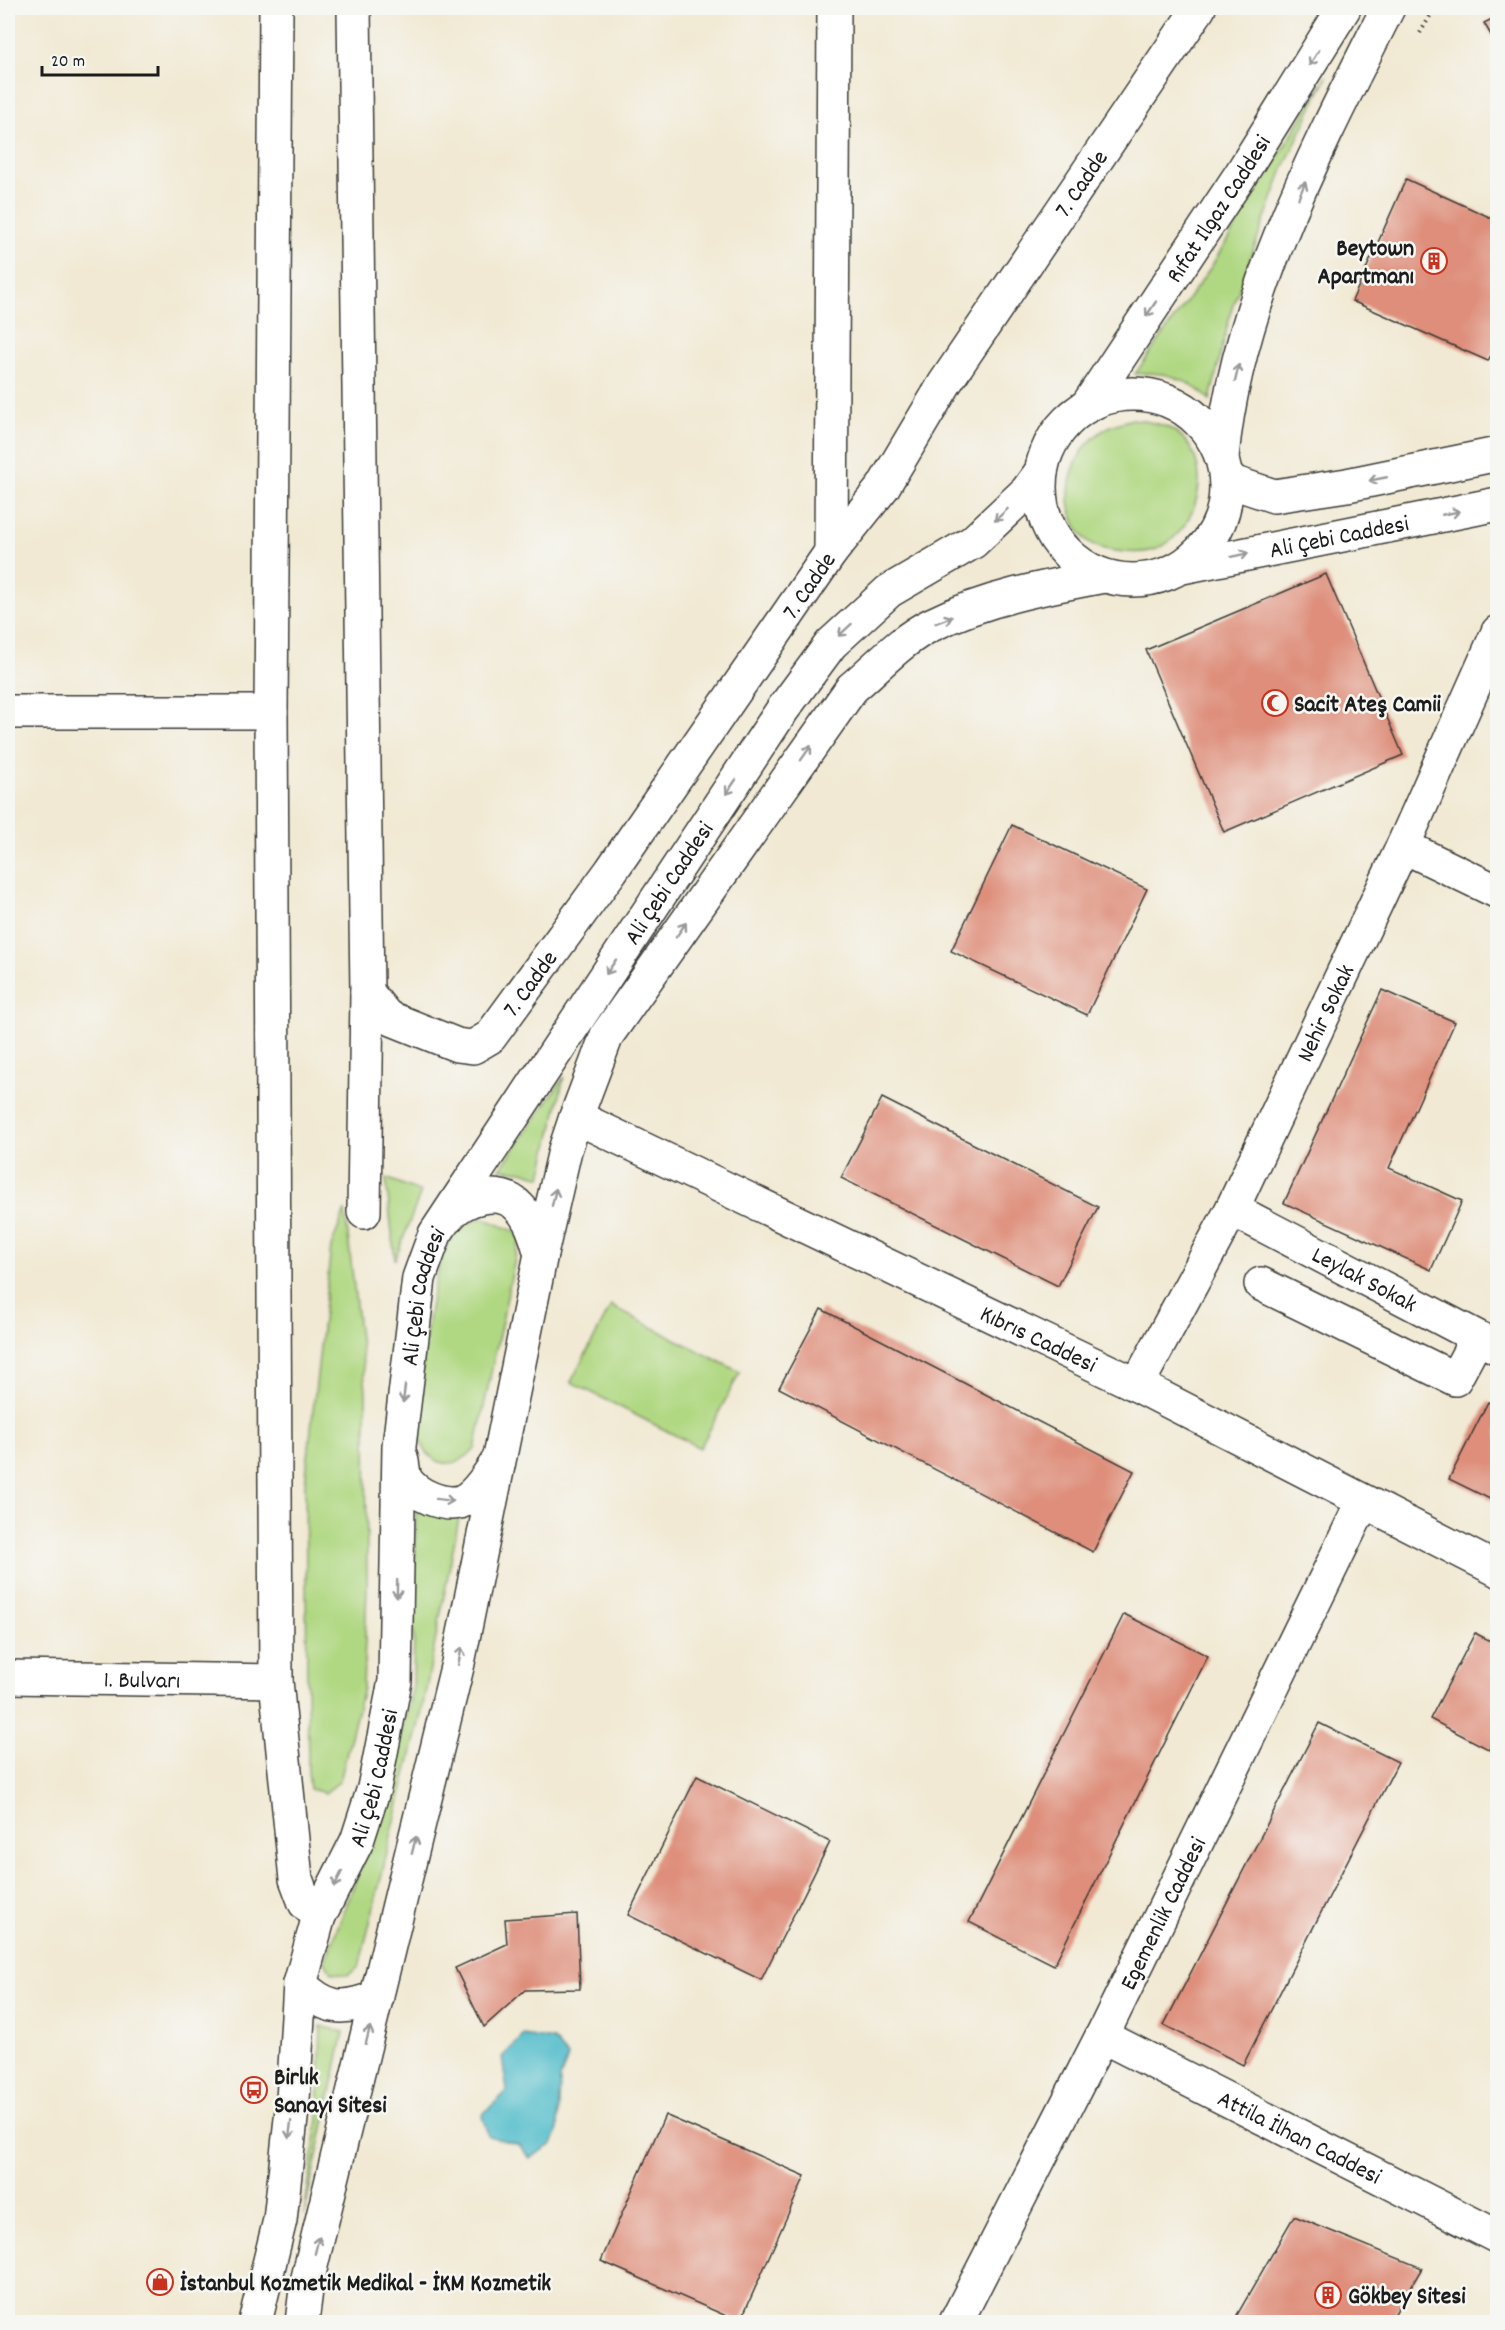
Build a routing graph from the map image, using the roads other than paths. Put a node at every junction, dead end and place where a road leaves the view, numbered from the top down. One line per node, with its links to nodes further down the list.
1 (276, 8): 17 (street)
2 (354, 8): 20 (street)
3 (834, 8): 12 (street)
4 (1199, 8): 12 (street, 7. Cadde)
5 (1344, 8): 7 (street, Rıfat Ilgaz Caddesi, one-way to 7)
6 (1388, 8): 9 (street, one-way to 6)
7 (1087, 406): 9 (street); 10 (street)
8 (1497, 454): 9 (street, Ali Çebi Caddesi, one-way to 9)
9 (1224, 456): 13 (street)
10 (1041, 472): 14 (street); 24 (street, Ali Çebi Caddesi, one-way to 24)
11 (1497, 504): 13 (street, Ali Çebi Caddesi, one-way to 11)
12 (831, 552): 20 (street, 7. Cadde)
13 (1182, 567): 14 (street)
14 (1104, 576): 21 (street, Ali Çebi Caddesi, one-way to 14)
15 (1497, 632): 18 (street, Nehir Sokak)
16 (8, 712): 17 (street)
17 (271, 712): 34 (street)
18 (1403, 846): 19 (street); 22 (street, Nehir Sokak)
19 (1497, 892)
20 (367, 992): 23 (street)
21 (576, 1117): 25 (street, Ali Çebi Caddesi, one-way to 21); 28 (street, Kıbrıs Caddesi)
22 (1232, 1209): 27 (street, Leylak Sokak); 28 (street, Nehir Sokak)
23 (364, 1212)
24 (435, 1234): 25 (street); 29 (street, Ali Çebi Caddesi, one-way to 29)
25 (541, 1254): 30 (street, Ali Çebi Caddesi)
26 (1262, 1284): 27 (street)
27 (1487, 1343)
28 (1137, 1385): 31 (street, Kıbrıs Caddesi)
29 (399, 1446): 30 (street, one-way to 30); 35 (street, Ali Çebi Caddesi, one-way to 35)
30 (501, 1457): 37 (street, Ali Çebi Caddesi, one-way to 30)
31 (1363, 1502): 32 (street, Kıbrıs Caddesi); 38 (street, Egemenlik Caddesi)
32 (1497, 1570)
33 (8, 1677): 34 (street, 1. Bulvarı)
34 (276, 1681): 35 (street)
35 (319, 1916): 36 (street, Ali Çebi Caddesi)
36 (300, 1984): 37 (street); 40 (street, Ali Çebi Caddesi, one-way to 40)
37 (377, 1997): 41 (street, Ali Çebi Caddesi, one-way to 37)
38 (1102, 2036): 39 (street, Attila İlhan Caddesi); 42 (street, Egemenlik Caddesi)
39 (1497, 2237)
40 (255, 2322)
41 (302, 2322)
42 (956, 2322)

